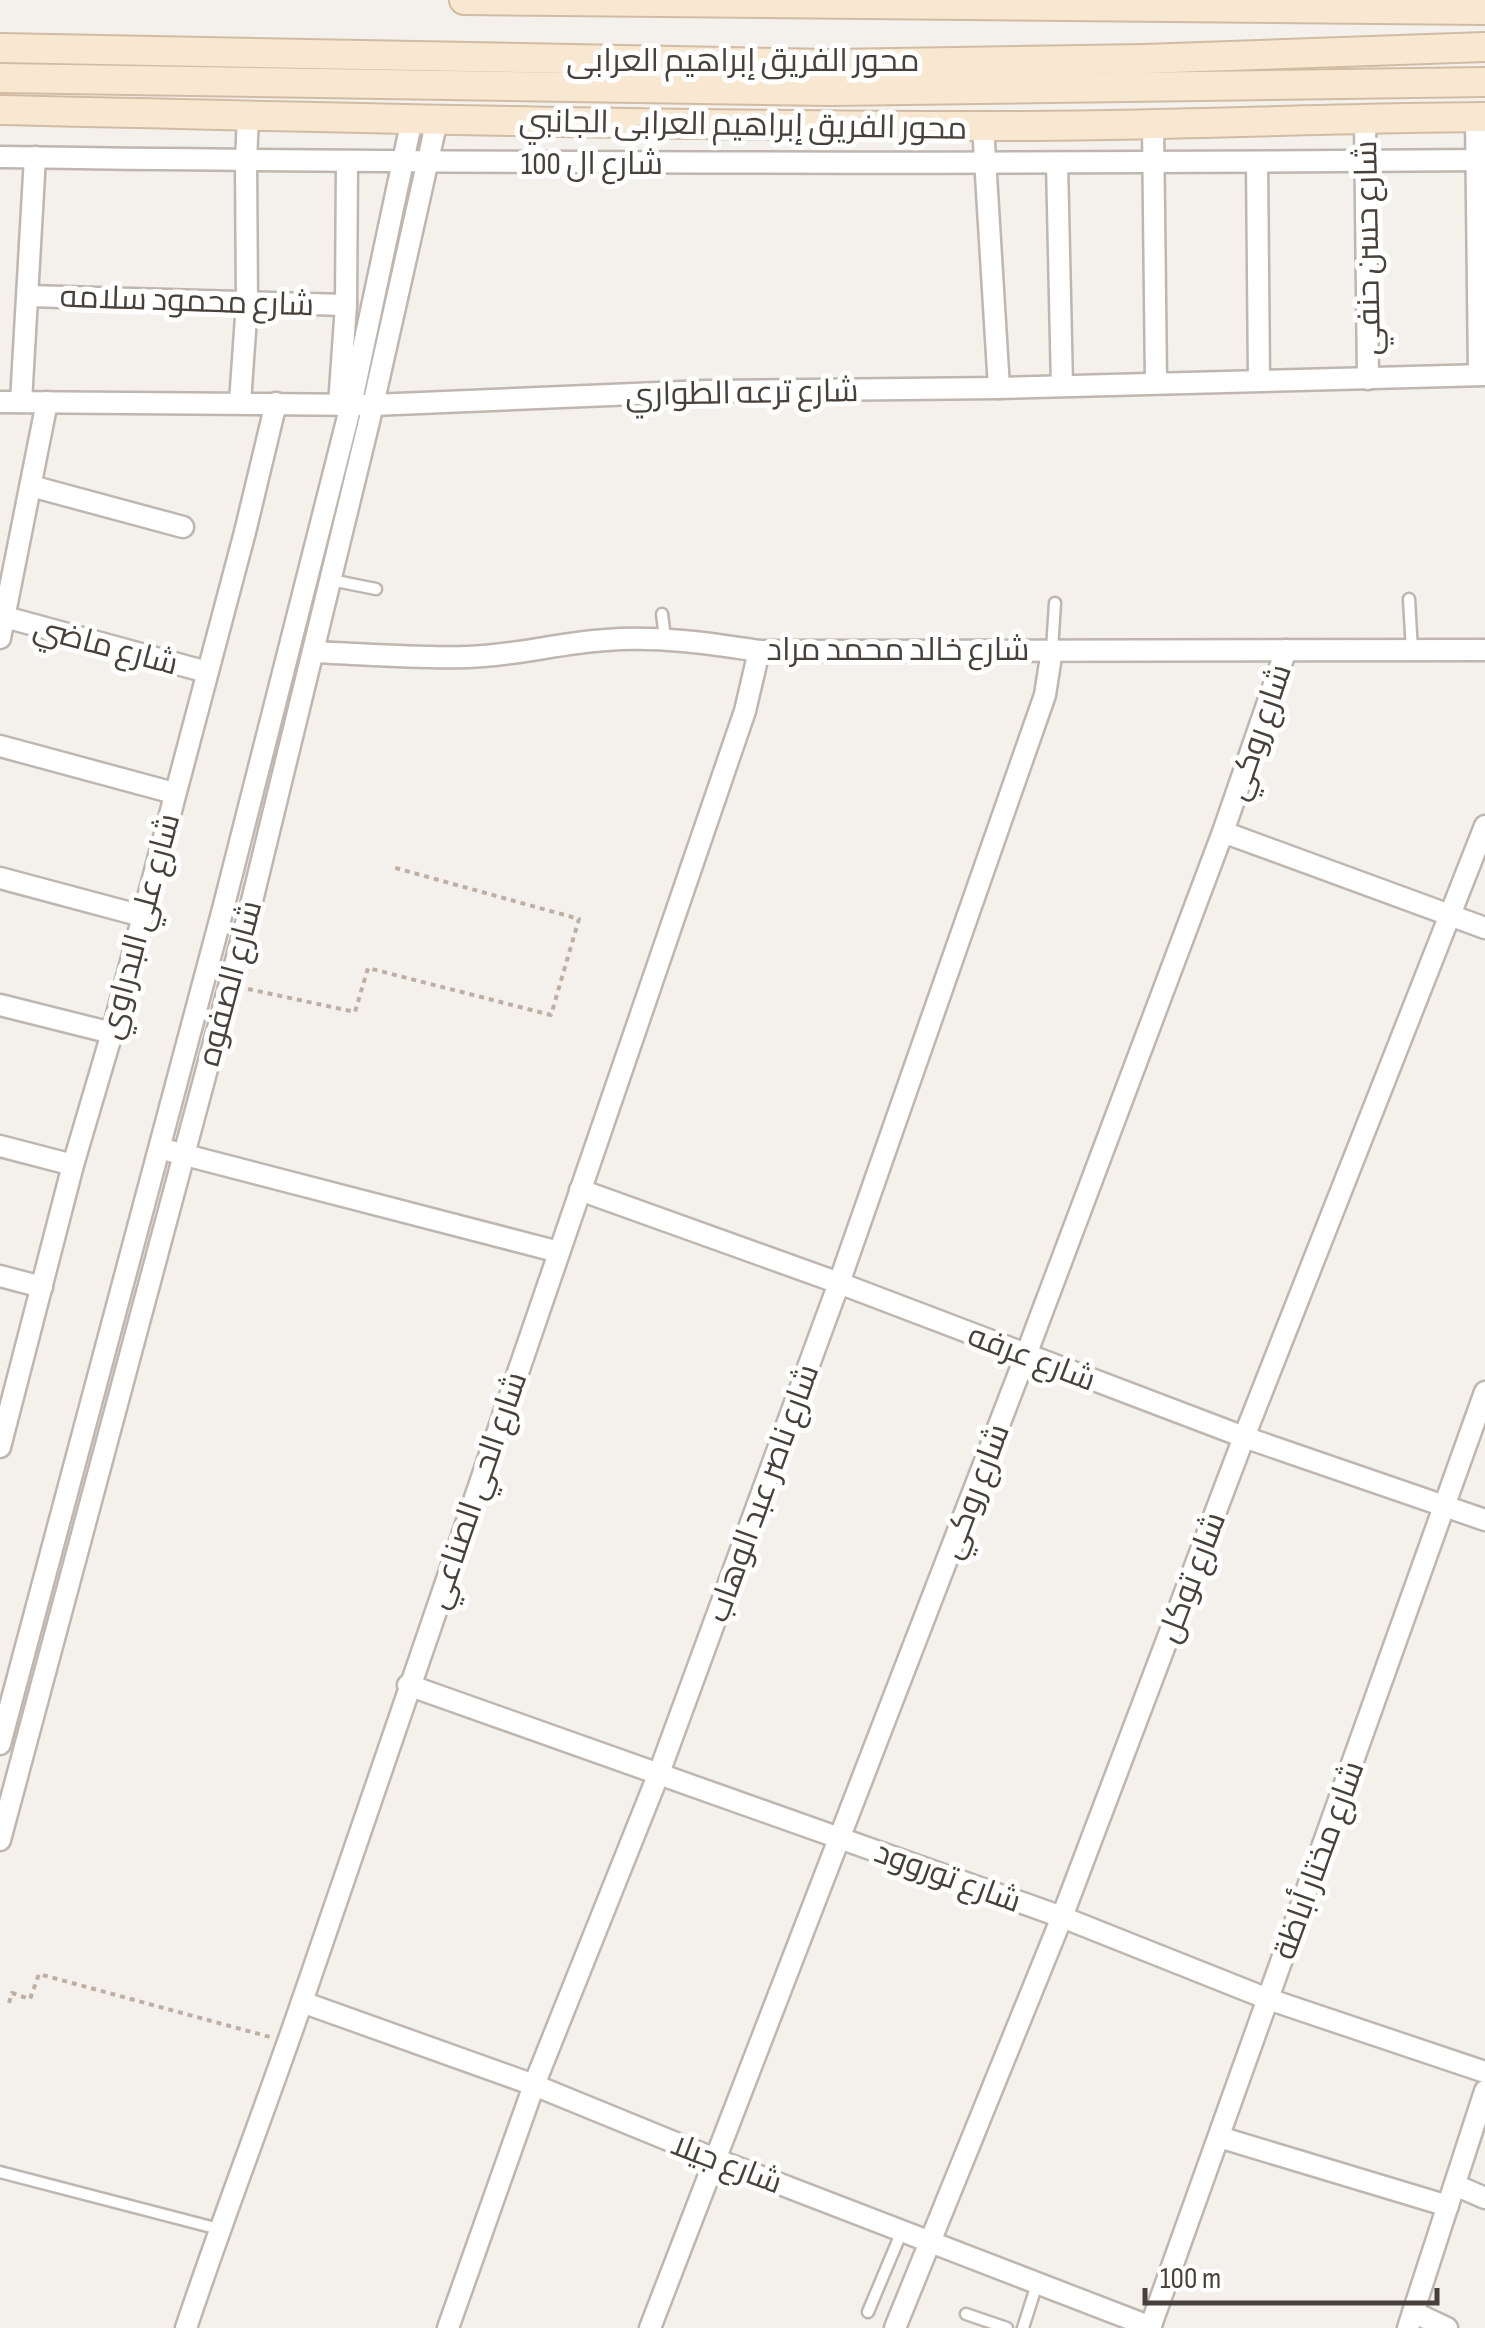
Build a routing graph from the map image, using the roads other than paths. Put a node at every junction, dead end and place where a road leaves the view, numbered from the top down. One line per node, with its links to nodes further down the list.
1 (464, 0): 2 (main road)
2 (997, 3): 3 (main road)
3 (1088, 3): 4 (main road)
4 (1485, 10)
5 (1485, 47): 6 (main road, محور الفريق إبراهيم العرابى)
6 (0, 48)
7 (0, 78): 9 (main road, محور الفريق إبراهيم العرابى)
8 (1485, 82): 9 (main road, محور الفريق إبراهيم العرابى)
9 (1137, 88): 17 (main road)
10 (0, 110): 11 (main road, محور الفريق إبراهيم العرابى الجانبي)
11 (248, 116): 14 (main road, محور الفريق إبراهيم العرابى الجانبي); 20 (street)
12 (1481, 117): 13 (main road, محور الفريق إبراهيم العرابى الجانبي); 21 (street)
13 (1365, 118): 15 (main road, محور الفريق إبراهيم العرابى الجانبي); 22 (street, شارع حسن حنفي)
14 (424, 120): 16 (main road, محور الفريق إبراهيم العرابى الجانبي); 24 (street, شارع الصفوه); 25 (street, شارع الصفوه)
15 (1153, 125): 17 (main road, محور الفريق إبراهيم العرابى الجانبي); 26 (street)
16 (982, 126): 17 (main road, محور الفريق إبراهيم العرابى الجانبي); 28 (street)
17 (1092, 126)
18 (0, 157): 19 (street, شارع ال 100)
19 (35, 157): 20 (street, شارع ال 100); 30 (street)
20 (246, 160): 23 (street, شارع ال 100); 31 (street)
21 (1481, 160): 22 (street, شارع ال 100); 33 (street)
22 (1366, 161): 27 (street, شارع ال 100); 34 (street, شارع حسن حنفي)
23 (347, 162): 24 (street, شارع ال 100); 32 (street)
24 (403, 162): 25 (street, شارع ال 100); 43 (street, شارع الصفوه)
25 (427, 162): 28 (street, شارع ال 100); 44 (street, شارع الصفوه)
26 (1155, 162): 27 (street, شارع ال 100); 29 (street, شارع ال 100); 36 (street)
27 (1257, 162): 35 (street)
28 (984, 164): 29 (street, شارع ال 100); 38 (street)
29 (1058, 164): 37 (street)
30 (28, 296): 31 (street, شارع محمود سلامه); 39 (street)
31 (247, 303): 32 (street, شارع محمود سلامه); 41 (street)
32 (346, 305): 43 (street)
33 (1482, 375): 34 (street, شارع ترعه الطواري)
34 (1368, 379): 35 (street, شارع ترعه الطواري)
35 (1259, 380): 36 (street, شارع ترعه الطواري)
36 (1156, 383): 37 (street, شارع ترعه الطواري)
37 (1062, 386): 38 (street, شارع ترعه الطواري)
38 (999, 388): 44 (street, شارع ترعه الطواري)
39 (10, 402): 40 (street, شارع ترعه الطواري)
40 (48, 402): 41 (street, شارع ترعه الطواري); 45 (street)
41 (240, 402): 42 (street, شارع ترعه الطواري)
42 (276, 403): 43 (street, شارع ترعه الطواري); 60 (street, شارع علي البدراوي)
43 (345, 405): 44 (street, شارع ترعه الطواري); 72 (street, شارع الصفوه)
44 (373, 405): 47 (street, شارع الصفوه)
45 (31, 486): 46 (street); 52 (street)
46 (183, 527)
47 (331, 580): 48 (lane); 59 (street, شارع الصفوه)
48 (376, 589)
49 (1409, 599): 58 (lane)
50 (1055, 603): 55 (lane)
51 (662, 614): 53 (lane)
52 (2, 628): 60 (street, شارع ماضي)
53 (665, 638): 54 (street, شارع خالد محمد مراد); 59 (street, شارع خالد محمد مراد)
54 (759, 650): 55 (street, شارع خالد محمد مراد); 75 (street, شارع الحي الصناعي)
55 (1052, 650): 56 (street, شارع خالد محمد مراد); 78 (street, شارع ناصر عبد الوهاب)
56 (1286, 650): 58 (street, شارع خالد محمد مراد); 64 (street, شارع روكي)
57 (1485, 650): 58 (street, شارع خالد محمد مراد)
58 (1412, 651)
59 (313, 652): 73 (street, شارع الصفوه)
60 (207, 672): 62 (street, شارع علي البدراوي)
61 (0, 746): 62 (street)
62 (174, 793): 67 (street, شارع علي البدراوي)
63 (1485, 826): 66 (street, شارع توكل)
64 (1223, 832): 66 (street); 80 (street, شارع روكي)
65 (0, 878): 67 (street)
66 (1450, 915): 68 (street); 83 (street, شارع توكل)
67 (142, 916): 70 (street, شارع علي البدراوي)
68 (1485, 928)
69 (0, 1005): 70 (street)
70 (112, 1034): 74 (street, شارع علي البدراوي)
71 (0, 1146): 74 (street)
72 (158, 1148): 73 (street); 88 (street, شارع الصفوه)
73 (183, 1154): 76 (street); 91 (street, شارع الصفوه)
74 (73, 1165): 79 (street, شارع علي البدراوي)
75 (580, 1190): 76 (street, شارع الحي الصناعي); 78 (street, شارع عرفه)
76 (559, 1252): 87 (street, شارع الحي الصناعي)
77 (0, 1276): 79 (street)
78 (839, 1283): 80 (street, شارع عرفه); 89 (street, شارع ناصر عبد الوهاب)
79 (42, 1287): 82 (street, شارع علي البدراوي)
80 (1026, 1355): 83 (street, شارع عرفه); 90 (street, شارع روكي)
81 (1485, 1392): 85 (street, شارع مختار أباظة)
82 (6, 1401): 84 (street, شارع علي البدراوي)
83 (1244, 1437): 85 (street, شارع عرفه); 92 (street, شارع توكل)
84 (0, 1448)
85 (1444, 1506): 86 (street, شارع عرفه); 93 (street, شارع مختار أباظة)
86 (1485, 1520)
87 (408, 1686): 89 (street, شارع توروود); 94 (street, شارع الحي الصناعي)
88 (0, 1744)
89 (659, 1773): 90 (street, شارع توروود); 96 (street, شارع ناصر عبد الوهاب)
90 (840, 1837): 92 (street, شارع توروود); 99 (street, شارع روكي)
91 (0, 1840)
92 (1062, 1917): 93 (street, شارع توروود); 106 (street, شارع توكل)
93 (1268, 1999): 95 (street, شارع توروود); 98 (street, شارع مختار أباظة)
94 (302, 2002): 96 (street, شارع جيلا); 104 (street, شارع الحي الصناعي)
95 (1485, 2072)
96 (534, 2085): 99 (street, شارع جيلا); 113 (street, شارع ناصر عبد الوهاب)
97 (1485, 2090): 101 (street)
98 (1218, 2137): 103 (street); 111 (street, شارع مختار أباظة)
99 (715, 2159): 105 (street, شارع جيلا); 114 (street, شارع روكي)
100 (0, 2172): 104 (lane)
101 (1454, 2185): 102 (street); 103 (street)
102 (1485, 2198)
103 (1448, 2206): 110 (street)
104 (219, 2229): 112 (street, شارع الحي الصناعي)
105 (902, 2230): 106 (street, شارع جيلا); 108 (lane)
106 (929, 2241): 107 (street, شارع جيلا); 115 (street, شارع توكل)
107 (1038, 2283): 111 (street, شارع جيلا); 117 (lane)
108 (868, 2312)
109 (966, 2314): 116 (lane)
110 (1410, 2320): 118 (street)
111 (1150, 2327)
112 (186, 2328)
113 (448, 2328)
114 (650, 2328)
115 (895, 2328)
116 (1008, 2328)
117 (1023, 2328)
118 (1447, 2328)

